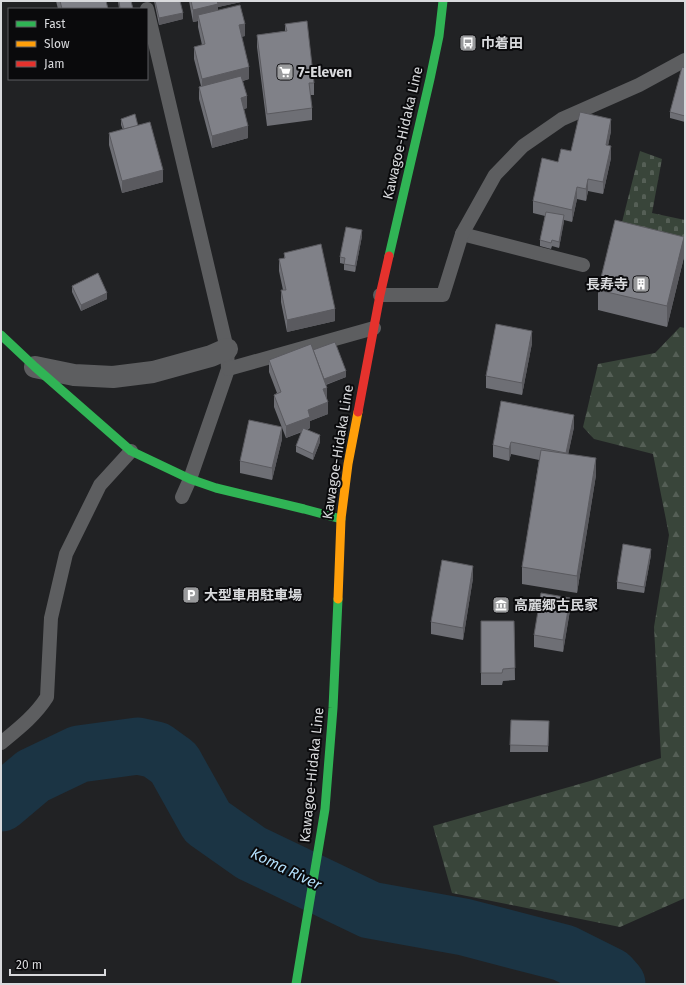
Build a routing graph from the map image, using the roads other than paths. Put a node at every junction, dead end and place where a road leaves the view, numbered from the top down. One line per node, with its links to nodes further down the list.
1 (443, 1): 6 (main road, Kawagoe-Hidaka Line)
2 (148, 13): 9 (lane)
3 (685, 60): 4 (lane)
4 (462, 234): 5 (lane); 6 (lane)
5 (583, 265)
6 (380, 295): 7 (main road, Kawagoe-Hidaka Line)
7 (374, 328): 9 (lane); 14 (main road, Kawagoe-Hidaka Line)
8 (1, 336): 10 (main road)
9 (227, 359): 10 (street); 12 (lane)
10 (35, 367): 11 (main road)
11 (131, 451): 12 (main road); 15 (lane)
12 (190, 478): 13 (lane); 14 (main road)
13 (182, 497)
14 (341, 519): 16 (main road, Kawagoe-Hidaka Line)
15 (1, 744)
16 (296, 984)

